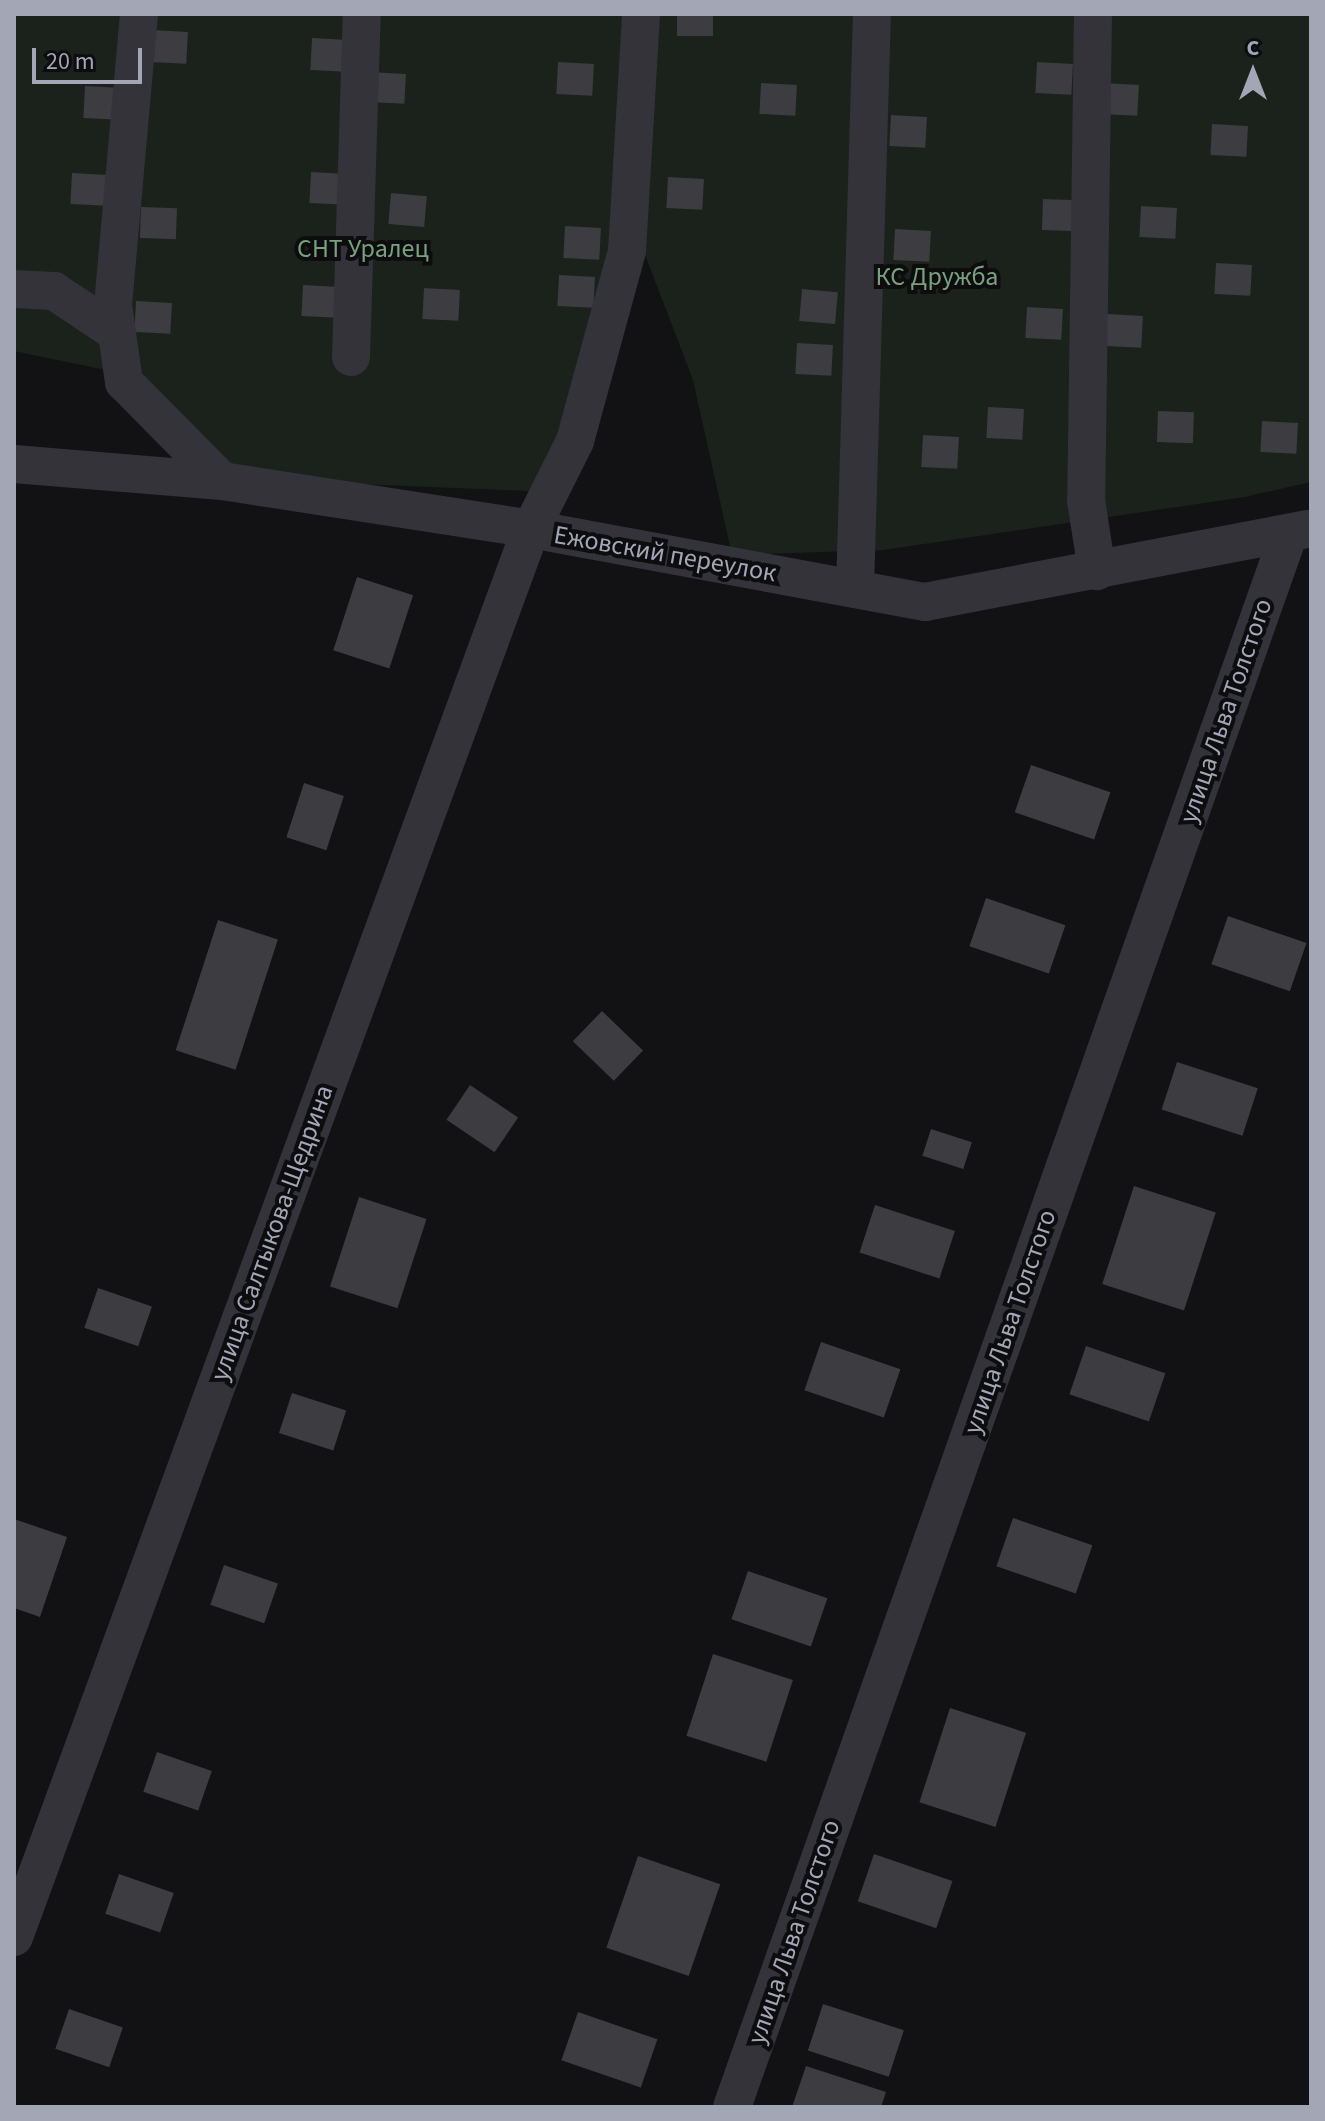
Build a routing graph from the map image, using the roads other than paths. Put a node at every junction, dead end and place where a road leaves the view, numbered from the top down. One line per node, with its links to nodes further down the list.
1 (139, 14): 7 (street)
2 (362, 14): 8 (street)
3 (641, 14): 11 (street, улица Салтыкова-Щедрина)
4 (872, 14): 14 (street)
5 (1093, 14): 13 (street)
6 (14, 289): 7 (street)
7 (117, 333): 10 (street)
8 (351, 357)
9 (14, 464): 10 (street, Ежовский переулок)
10 (222, 481): 11 (street, Ежовский переулок)
11 (531, 529): 14 (street, Ежовский переулок); 15 (street, улица Салтыкова-Щедрина)
12 (1299, 532): 13 (street, Ежовский переулок); 16 (street, улица Льва Толстого)
13 (1097, 571): 14 (street, Ежовский переулок)
14 (855, 589)
15 (14, 1937)
16 (732, 2107)

